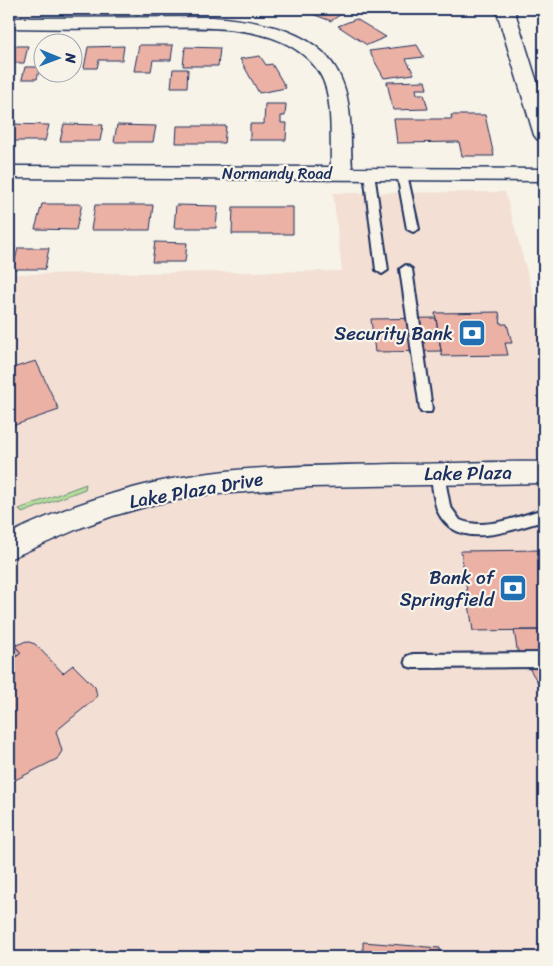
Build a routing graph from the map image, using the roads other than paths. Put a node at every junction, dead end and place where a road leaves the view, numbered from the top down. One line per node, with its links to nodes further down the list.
1 (505, 9): 3 (street)
2 (9, 23): 5 (street)
3 (544, 135)
4 (9, 172): 5 (street, Normandy Road)
5 (342, 173): 6 (street, Normandy Road)
6 (369, 174): 7 (street, Normandy Road); 11 (lane)
7 (402, 174): 8 (street, Normandy Road); 9 (lane)
8 (544, 175)
9 (413, 229)
10 (406, 269): 12 (lane)
11 (382, 270)
12 (426, 409)
13 (544, 472): 14 (street, Lake Plaza)
14 (437, 474): 15 (street, Lake Plaza); 16 (lane)
15 (392, 475): 17 (street, Lake Plaza Drive)
16 (544, 516)
17 (9, 547)
18 (544, 660): 19 (lane)
19 (413, 661)

